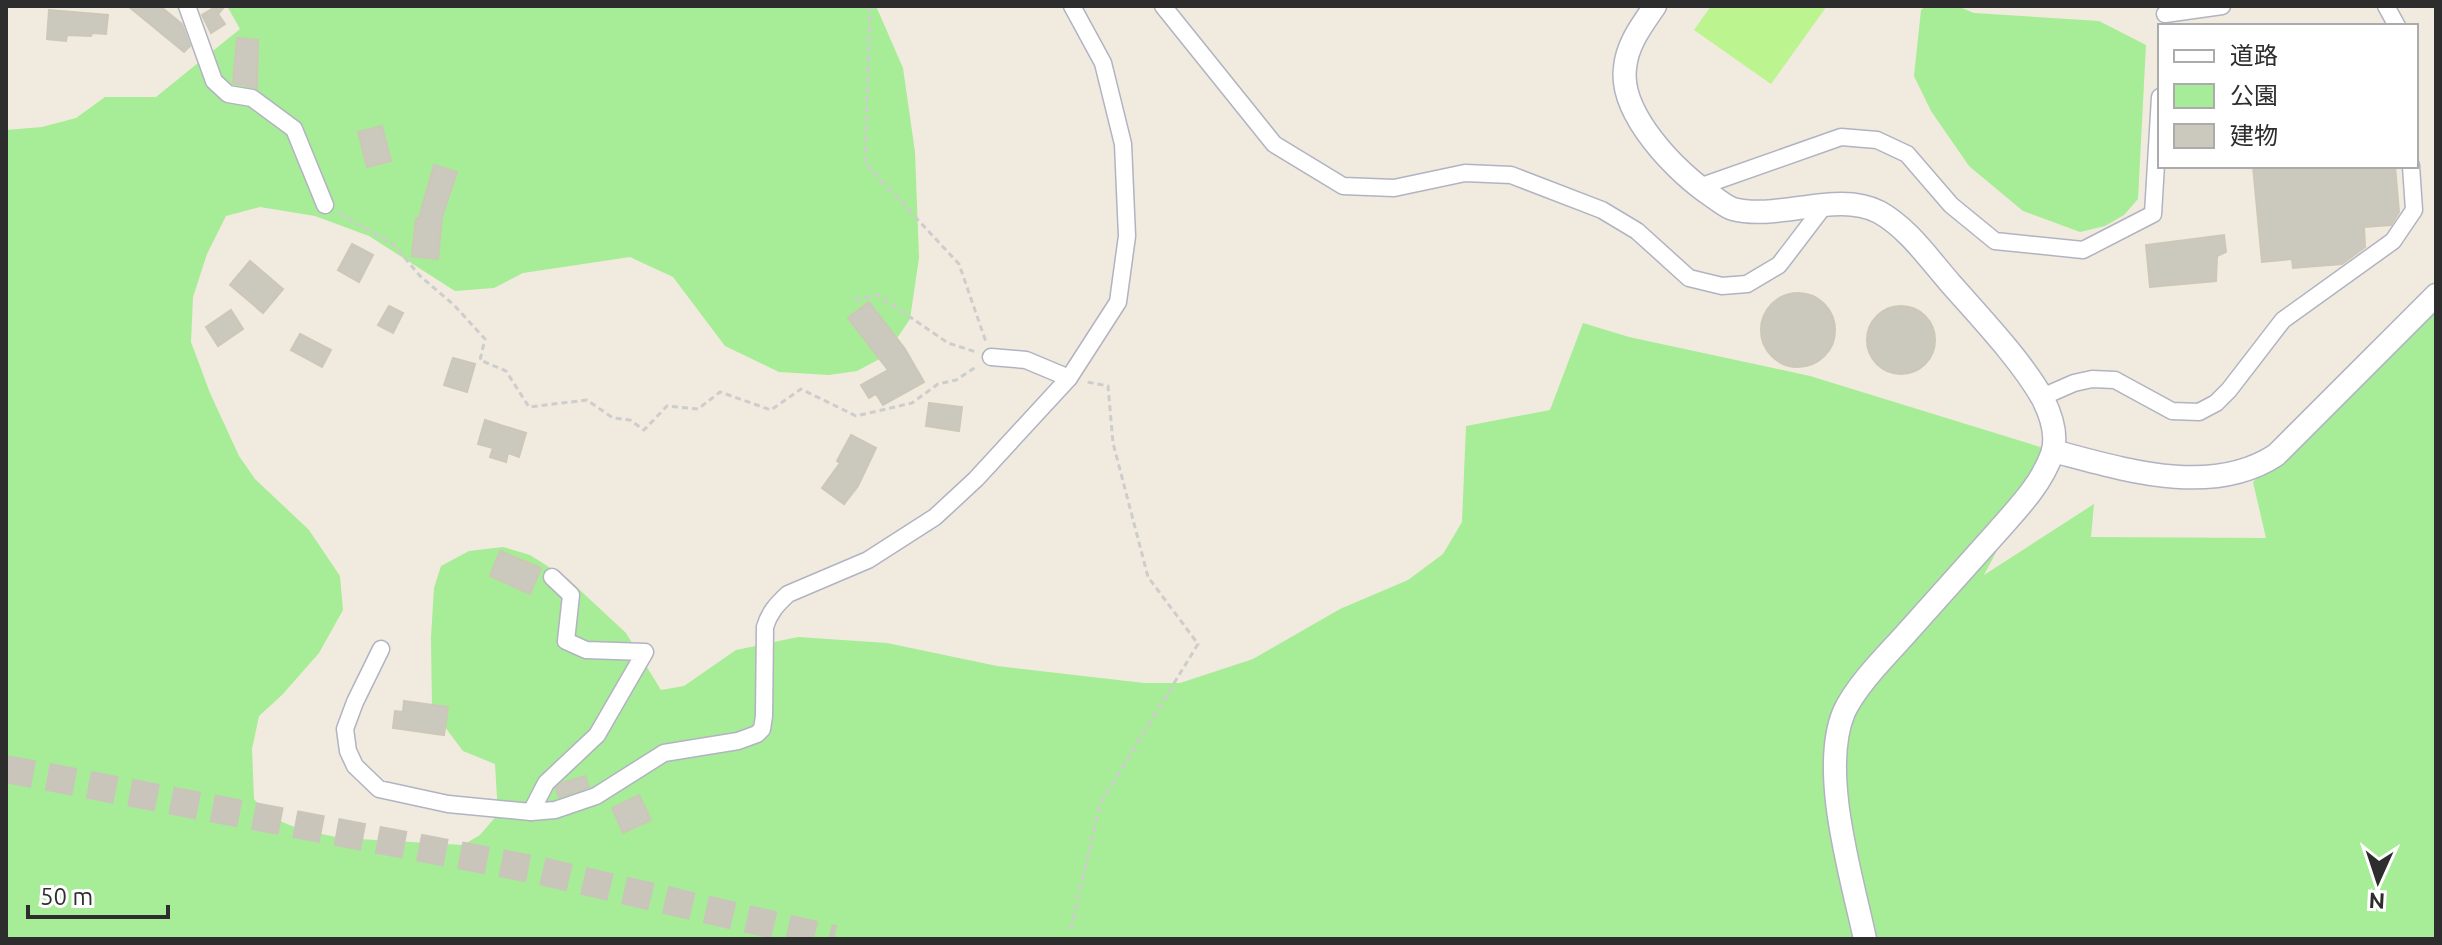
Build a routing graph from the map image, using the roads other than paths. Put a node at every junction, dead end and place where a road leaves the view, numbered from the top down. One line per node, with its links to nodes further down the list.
1 (187, 6): 12 (street)
2 (1072, 6): 16 (street)
3 (1163, 6): 13 (street)
4 (1655, 6): 11 (street)
5 (2222, 6): 7 (street)
6 (2386, 6): 8 (street)
7 (2165, 15)
8 (2396, 24)
9 (2158, 130): 11 (street)
10 (2411, 168): 17 (street)
11 (1699, 187): 13 (street)
12 (325, 205)
13 (1824, 206): 17 (street)
14 (2436, 295): 18 (street)
15 (991, 357): 16 (street)
16 (1069, 378): 21 (street)
17 (2042, 397): 18 (street)
18 (2053, 451): 22 (street)
19 (552, 577): 21 (street)
20 (381, 649): 21 (street)
21 (531, 812)
22 (1865, 939)

